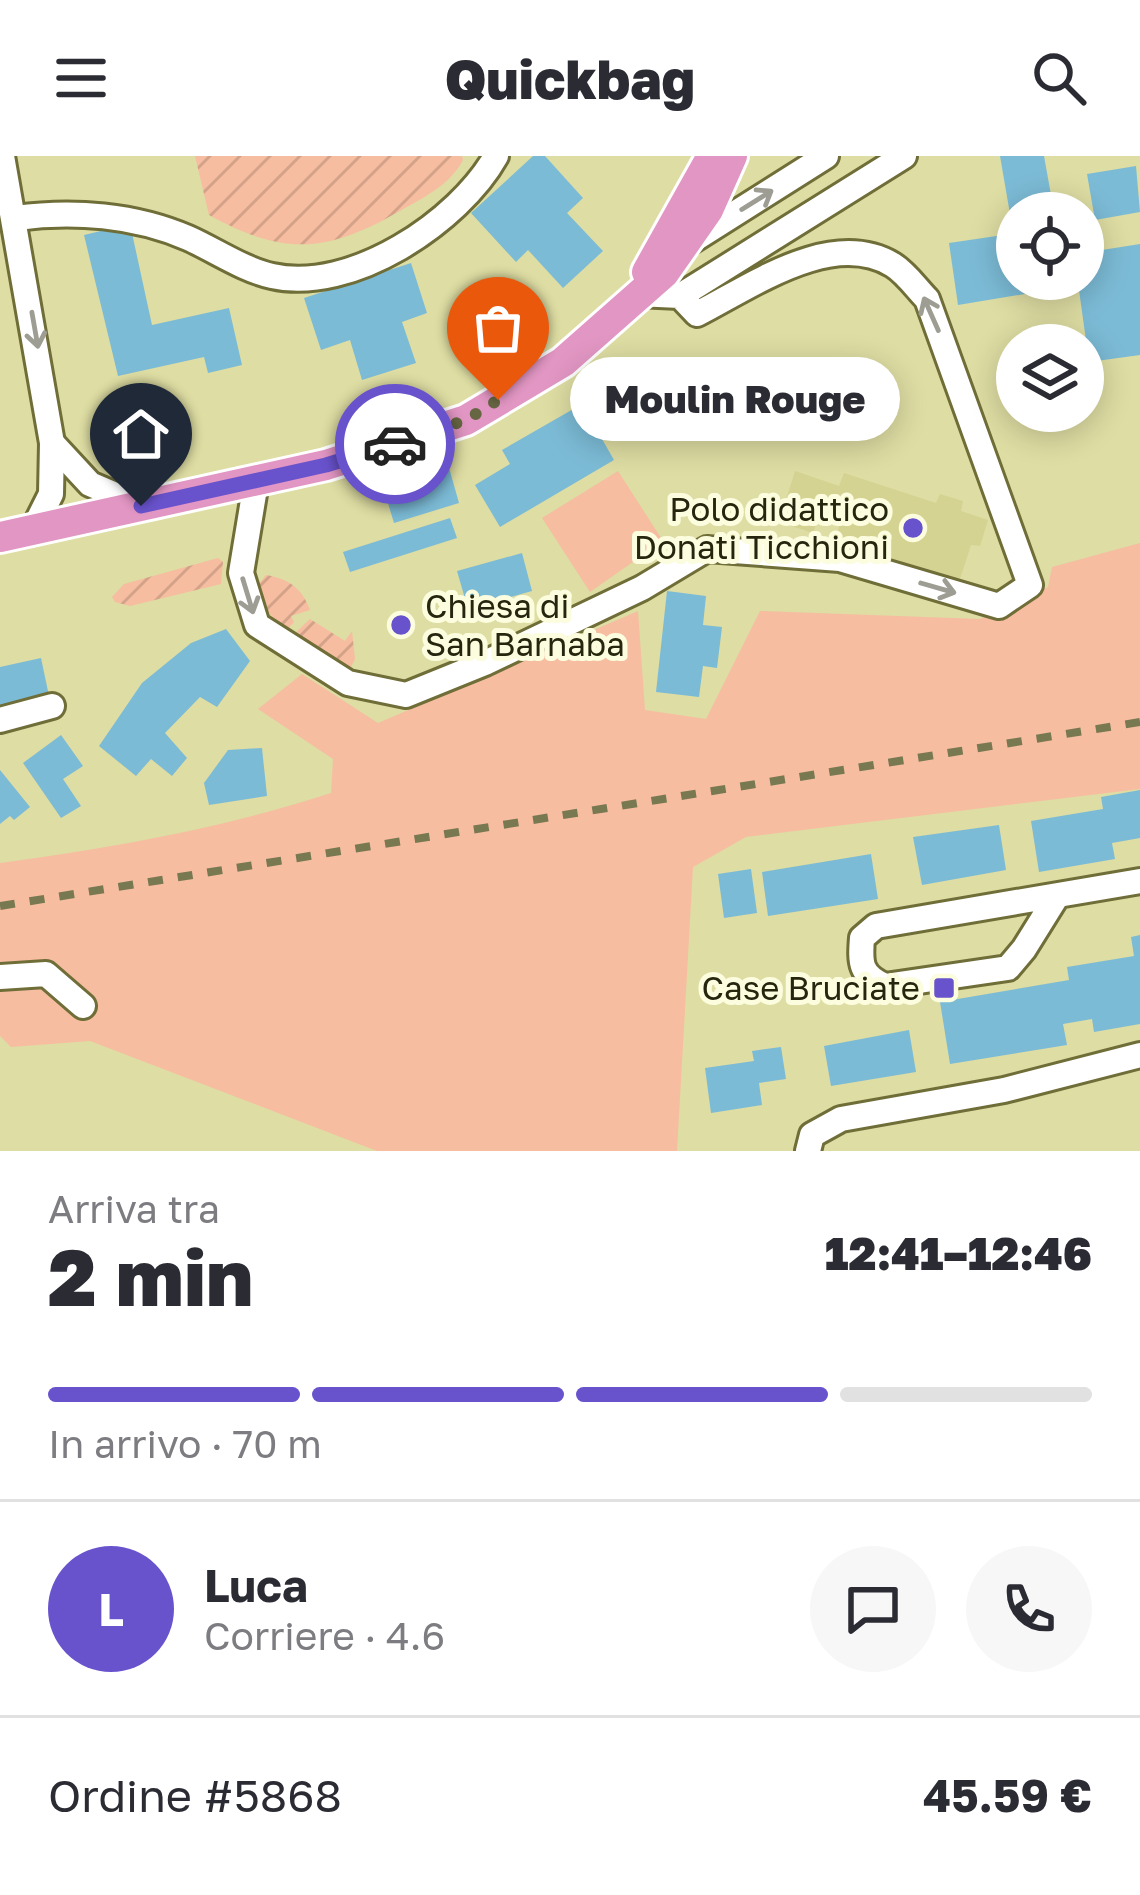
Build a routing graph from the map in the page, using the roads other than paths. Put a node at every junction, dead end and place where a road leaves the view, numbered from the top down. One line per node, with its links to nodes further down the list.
1 (2, 156): 7 (street)
2 (496, 156): 7 (street)
3 (712, 156): 9 (main road)
4 (732, 156): 8 (main road)
5 (826, 156): 8 (street, one-way to 5)
6 (904, 156): 10 (street)
7 (16, 218): 11 (street, one-way to 11)
8 (688, 243): 9 (main road)
9 (637, 294): 10 (street); 12 (main road)
10 (680, 296): 12 (street, one-way to 10)
11 (52, 443): 13 (street); 14 (street)
12 (256, 482): 13 (main road)
13 (141, 506): 14 (main road)
14 (34, 528): 15 (main road)
15 (0, 537)
16 (52, 706): 17 (street)
17 (0, 720)
18 (1140, 881): 19 (street)
19 (1057, 896): 19 (street)
20 (0, 977): 21 (street)
21 (83, 1006)
22 (1140, 1055): 23 (street)
23 (808, 1151)

